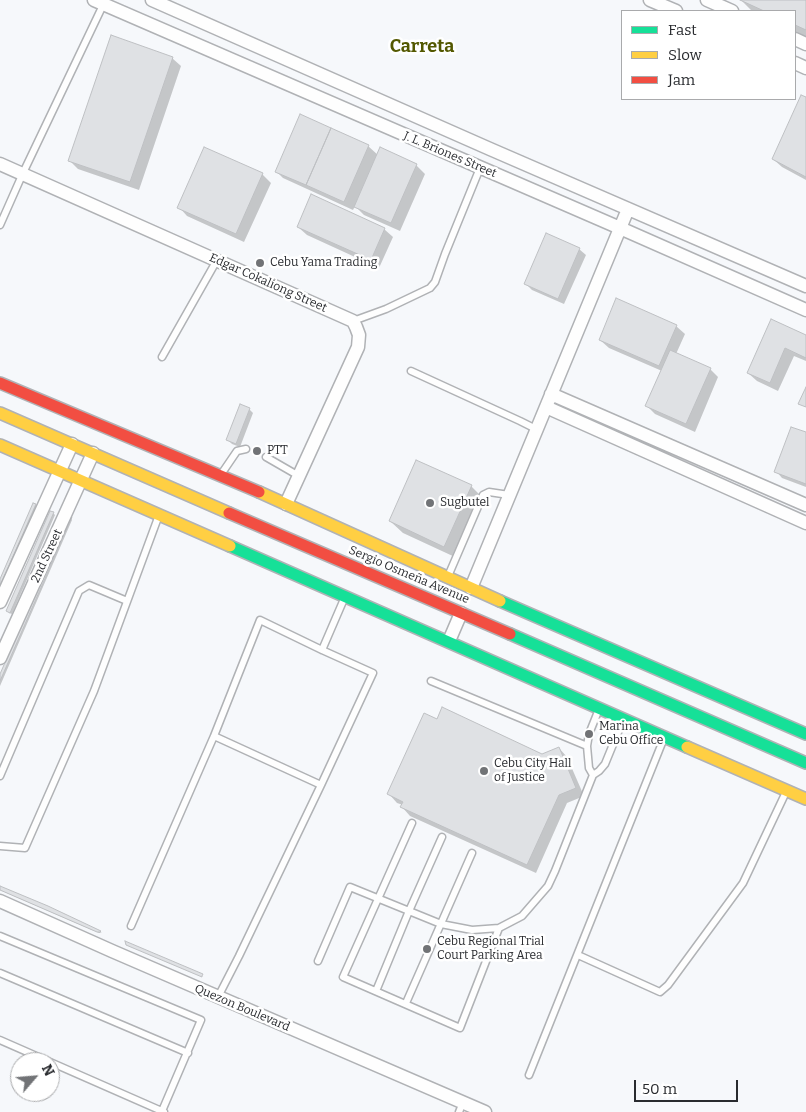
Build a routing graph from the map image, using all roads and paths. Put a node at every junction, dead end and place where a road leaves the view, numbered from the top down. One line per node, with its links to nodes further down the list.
1 (152, 0): 7 (street, J. L. Briones Street)
2 (650, 0): 6 (street)
3 (707, 0): 5 (street)
4 (101, 1): 8 (street, J. L. Briones Street); 11 (lane)
5 (724, 7)
6 (674, 10)
7 (365, 94): 8 (street); 12 (street, J. L. Briones Street)
8 (357, 115): 10 (street, J. L. Briones Street)
9 (0, 164): 11 (street, Edgar Cokaliong Street)
10 (480, 168): 14 (street, J. L. Briones Street); 18 (lane)
11 (22, 173): 13 (lane); 15 (street, Edgar Cokaliong Street)
12 (628, 209): 14 (street); 16 (street, J. L. Briones Street)
13 (0, 225)
14 (620, 228): 17 (street, J. L. Briones Street); 22 (street)
15 (217, 260): 18 (street, Edgar Cokaliong Street); 19 (lane)
16 (806, 286)
17 (806, 310)
18 (353, 321): 33 (street)
19 (162, 357)
20 (411, 371): 25 (lane)
21 (0, 384): 32 (main road, Sergio Osmeña Avenue)
22 (551, 394): 23 (street); 36 (street)
23 (546, 407): 25 (street); 39 (street)
24 (0, 413): 26 (main road, Sergio Osmeña Avenue)
25 (536, 429): 35 (street)
26 (72, 444): 29 (main road, Sergio Osmeña Avenue); 31 (street, 2nd Street)
27 (0, 445): 31 (main road)
28 (246, 449): 32 (lane)
29 (93, 453): 34 (street, 2nd Street); 47 (main road, Sergio Osmeña Avenue)
30 (266, 457): 33 (lane)
31 (60, 470): 34 (main road); 46 (street, 2nd Street)
32 (220, 476): 37 (main road, Sergio Osmeña Avenue)
33 (299, 476): 37 (street)
34 (82, 480): 40 (main road); 50 (street, 2nd Street)
35 (509, 495): 42 (lane); 43 (street)
36 (784, 496): 38 (street); 39 (street)
37 (286, 504): 42 (main road, Sergio Osmeña Avenue)
38 (806, 505)
39 (778, 511): 41 (street)
40 (159, 515): 44 (main road); 45 (lane)
41 (806, 523)
42 (447, 577): 43 (main road, Sergio Osmeña Avenue)
43 (471, 588): 54 (main road, Sergio Osmeña Avenue)
44 (345, 596): 48 (main road); 49 (lane)
45 (127, 601): 59 (lane); 66 (lane)
46 (0, 602)
47 (461, 612): 48 (street); 58 (main road, Sergio Osmeña Avenue)
48 (449, 641): 52 (main road)
49 (322, 650): 55 (lane); 61 (lane)
50 (0, 657)
51 (431, 681): 57 (lane)
52 (599, 708): 53 (main road); 57 (lane)
53 (623, 719): 56 (main road); 60 (lane)
54 (806, 734)
55 (214, 736): 61 (lane); 72 (lane)
56 (665, 737): 62 (main road); 75 (lane)
57 (587, 746): 60 (lane)
58 (806, 763)
59 (0, 776)
60 (593, 776): 73 (lane)
61 (321, 785): 79 (lane)
62 (787, 790): 63 (main road); 75 (lane)
63 (806, 799)
64 (412, 824): 68 (lane)
65 (442, 837): 70 (lane)
66 (0, 846)
67 (472, 853): 71 (lane)
68 (379, 899): 70 (lane); 76 (lane); 78 (lane)
69 (0, 901): 79 (street, Quezon Boulevard)
70 (409, 911): 71 (lane); 78 (lane)
71 (440, 924): 73 (lane); 80 (lane)
72 (131, 926)
73 (499, 928): 80 (lane)
74 (0, 936): 82 (lane)
75 (578, 955): 83 (lane)
76 (318, 961)
77 (0, 973): 82 (lane)
78 (376, 991): 80 (lane)
79 (218, 997): 84 (street, Quezon Boulevard)
80 (406, 1003)
81 (0, 1040): 85 (lane)
82 (188, 1053): 85 (lane)
83 (529, 1075)
84 (461, 1107): 86 (street, Quezon Boulevard)
85 (163, 1112)
86 (485, 1112)

